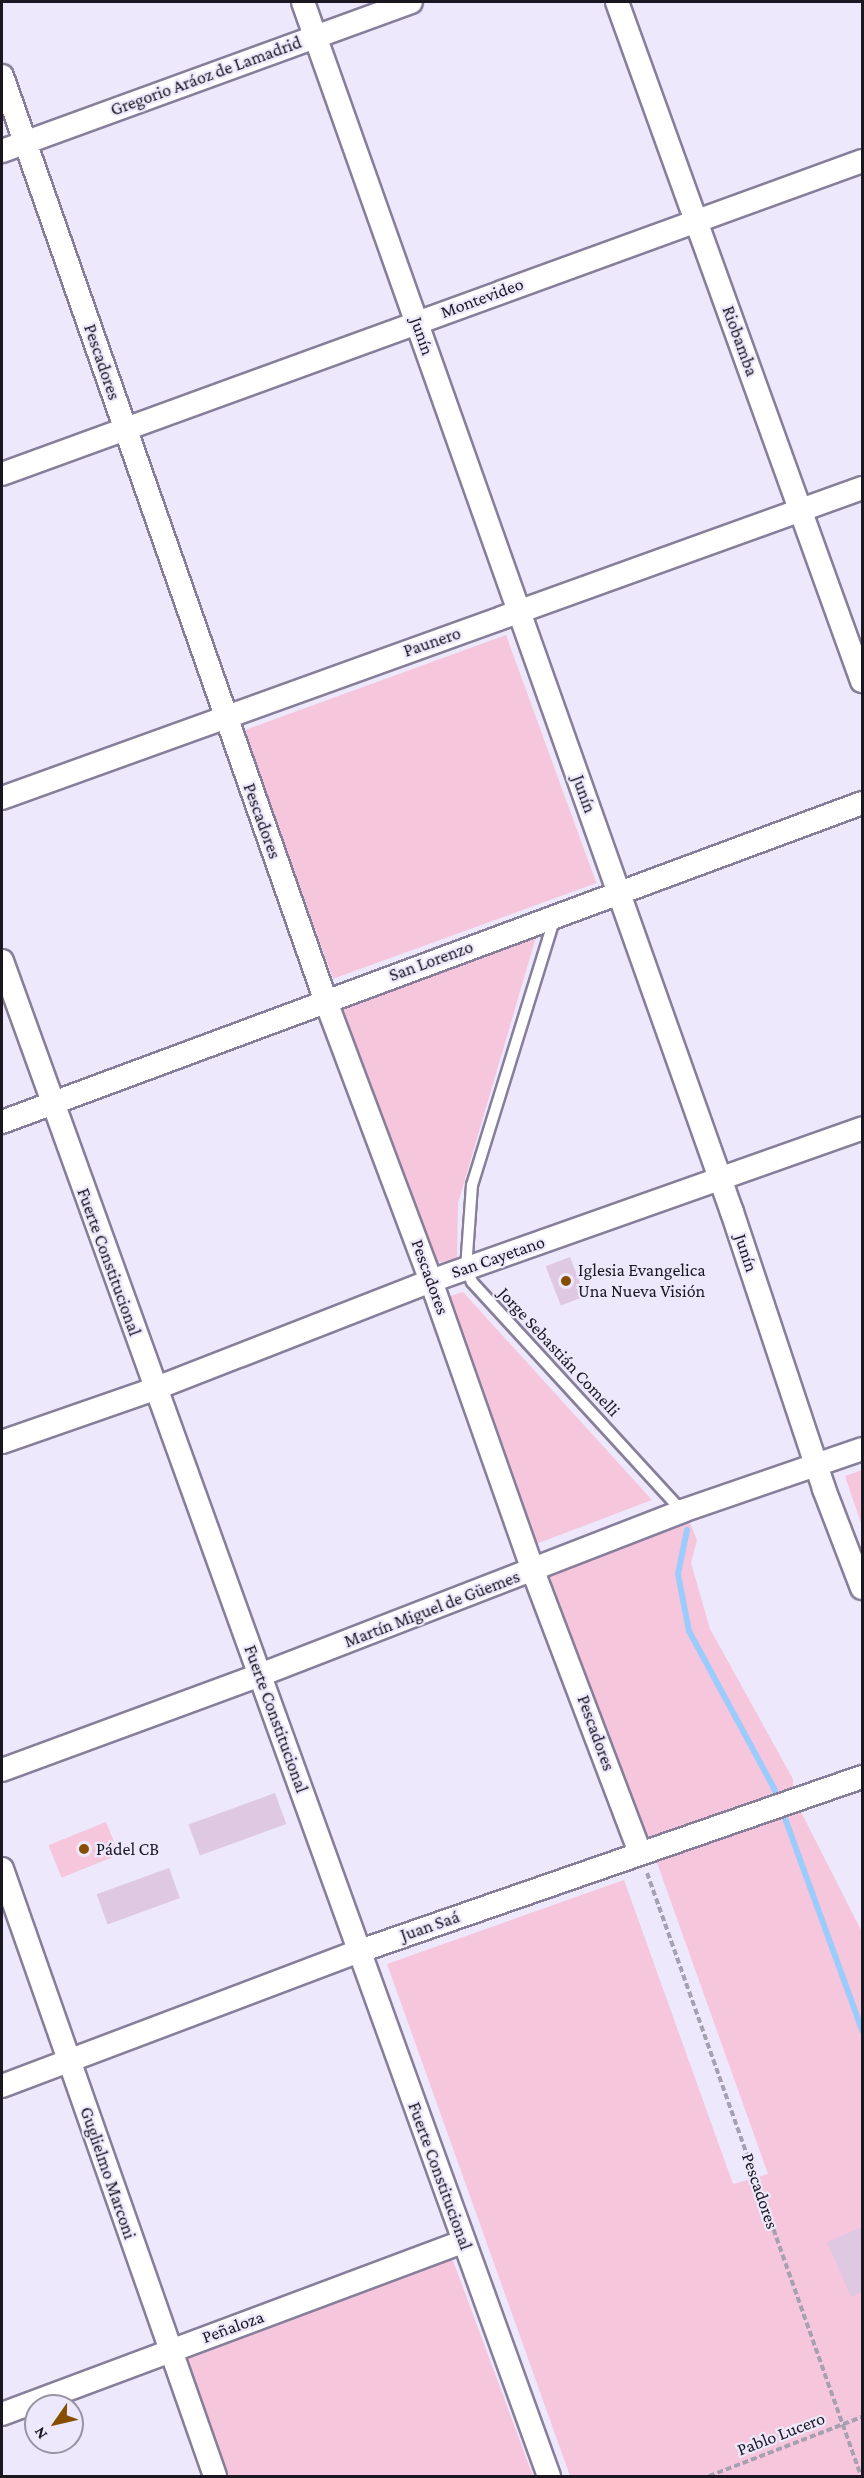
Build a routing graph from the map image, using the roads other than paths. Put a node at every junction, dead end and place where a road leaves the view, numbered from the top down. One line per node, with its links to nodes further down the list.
1 (303, 2): 4 (street, Junín)
2 (411, 2): 4 (street, Gregorio Aráoz de Lamadrid)
3 (617, 2): 9 (street, Riobamba)
4 (315, 36): 6 (street, Gregorio Aráoz de Lamadrid); 10 (street, Junín)
5 (2, 76): 6 (street, Pescadores)
6 (25, 143): 7 (street, Gregorio Aráoz de Lamadrid); 11 (street, Pescadores)
7 (2, 151)
8 (862, 161): 9 (street, Montevideo)
9 (696, 220): 10 (street, Montevideo); 14 (street, Riobamba)
10 (417, 322): 11 (street, Montevideo); 15 (street, Junín)
11 (125, 428): 12 (street, Montevideo); 17 (street, Pescadores)
12 (2, 474)
13 (862, 488): 14 (street, Paunero)
14 (801, 510): 15 (street, Paunero); 16 (street, Riobamba)
15 (519, 611): 17 (street, Paunero); 20 (street, Junín)
16 (862, 681)
17 (225, 716): 18 (street, Paunero); 23 (street, Pescadores)
18 (2, 798)
19 (862, 803): 20 (street, San Lorenzo)
20 (619, 894): 21 (street, San Lorenzo); 27 (street, Junín)
21 (555, 917): 23 (street, San Lorenzo); 28 (lane)
22 (2, 961): 24 (street, Fuerte Constitucional)
23 (325, 999): 24 (street, San Lorenzo); 29 (street, Pescadores)
24 (52, 1104): 25 (street, San Lorenzo); 30 (street, Fuerte Constitucional)
25 (2, 1122)
26 (862, 1128): 27 (street, San Cayetano)
27 (720, 1179): 28 (street, San Cayetano); 33 (street, Junín)
28 (466, 1269): 29 (street, San Cayetano); 34 (lane, Jorge Sebastián Comelli)
29 (432, 1281): 30 (street, San Cayetano); 35 (street, Pescadores)
30 (154, 1389): 31 (street, San Cayetano); 37 (street, Fuerte Constitucional)
31 (2, 1442)
32 (862, 1449): 33 (street, Martín Miguel de Güemes)
33 (816, 1464): 34 (street, Martín Miguel de Güemes); 36 (street, Junín)
34 (682, 1511): 35 (street, Martín Miguel de Güemes)
35 (533, 1570): 37 (street, Martín Miguel de Güemes); 40 (street, Pescadores)
36 (862, 1588)
37 (260, 1675): 38 (street, Martín Miguel de Güemes); 42 (street, Fuerte Constitucional)
38 (2, 1770)
39 (862, 1777): 40 (street, Juan Saá)
40 (640, 1852): 42 (street, Juan Saá)
41 (2, 1869): 43 (street, Guglielmo Marconi)
42 (360, 1951): 43 (street, Juan Saá); 45 (street, Fuerte Constitucional)
43 (69, 2060): 44 (street, Juan Saá); 46 (street, Guglielmo Marconi)
44 (2, 2086)
45 (464, 2241): 46 (street, Peñaloza); 49 (street, Fuerte Constitucional)
46 (171, 2350): 47 (street, Peñaloza); 48 (street, Guglielmo Marconi)
47 (2, 2414)
48 (215, 2476)
49 (549, 2476)

